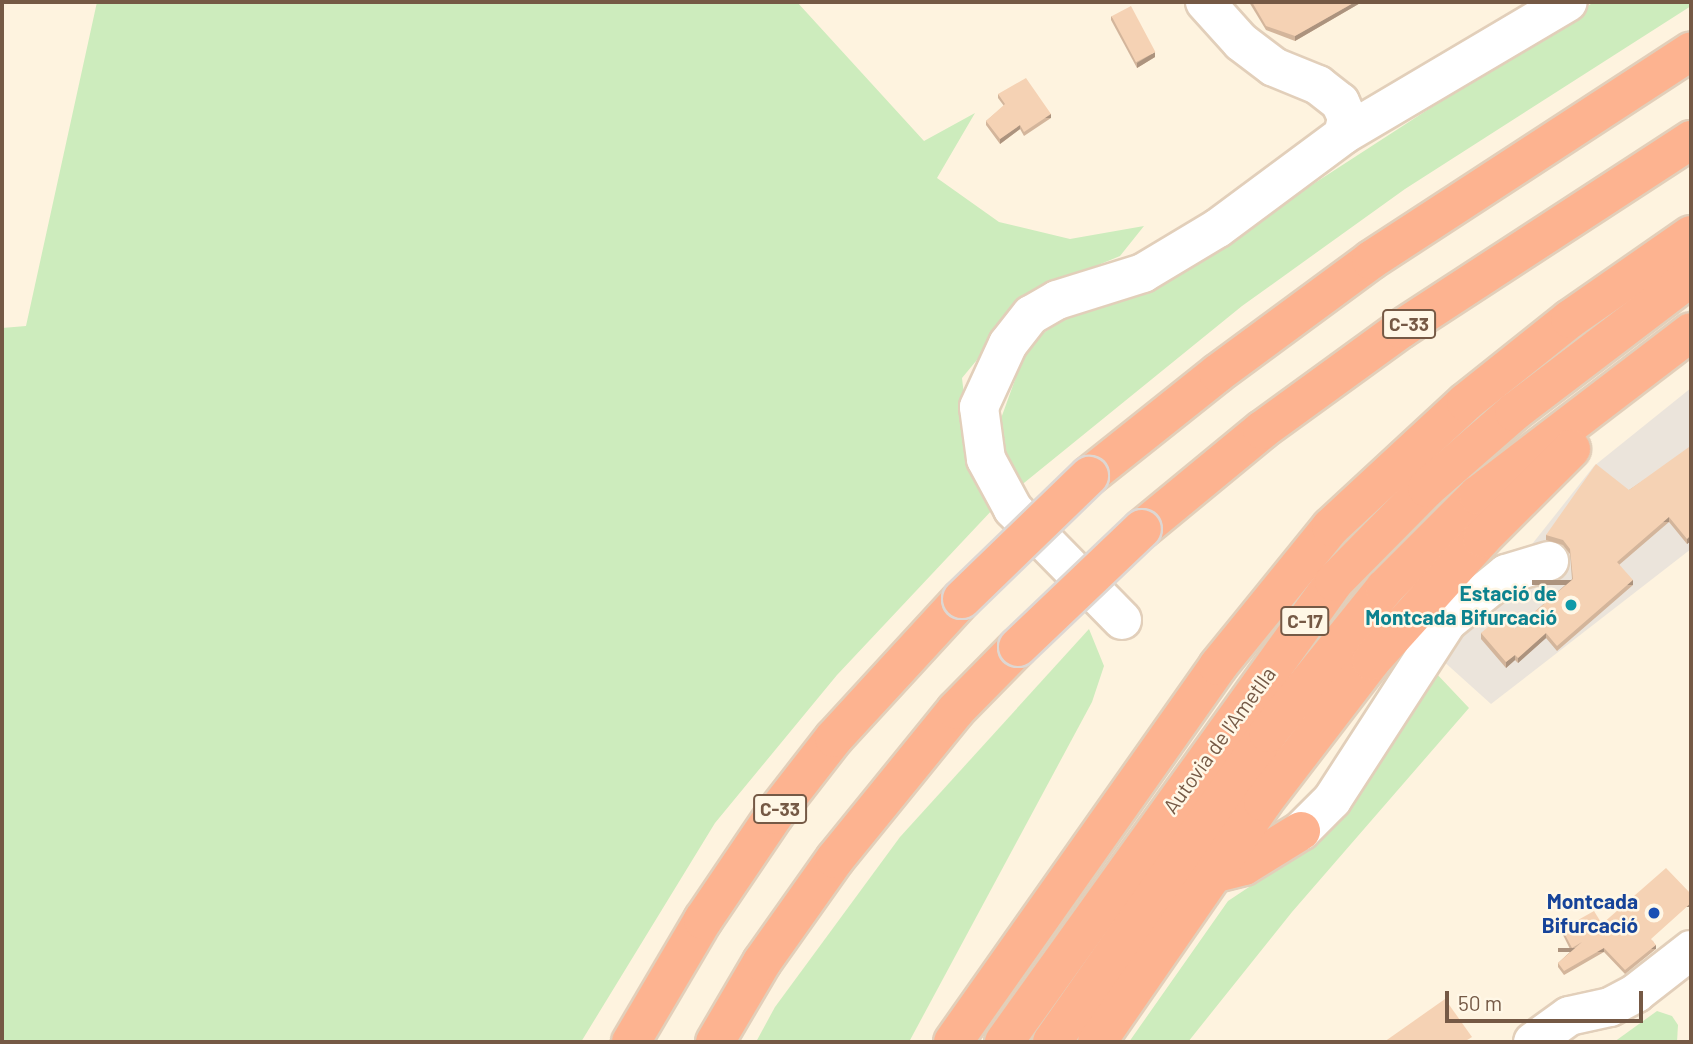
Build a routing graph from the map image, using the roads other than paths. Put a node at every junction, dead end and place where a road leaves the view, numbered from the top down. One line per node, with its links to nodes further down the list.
1 (1205, 2): 4 (street)
2 (1569, 2): 4 (street)
3 (1691, 51): 17 (highway, C-33, bridge)
4 (1343, 135): 11 (street)
5 (1691, 140): 18 (highway, C-33, bridge)
6 (1691, 235): 19 (highway)
7 (1691, 277): 20 (highway, Autovia de l'Ametlla / C-17)
8 (1691, 332): 9 (highway, Autovia de l'Ametlla / C-17)
9 (1597, 405): 12 (highway); 21 (highway, Autovia de l'Ametlla / C-17)
10 (1549, 561): 13 (street)
11 (1122, 620)
12 (1263, 802): 13 (highway); 14 (highway)
13 (1301, 831): 14 (highway)
14 (1212, 874): 22 (highway)
15 (1691, 950): 16 (street)
16 (1610, 1007): 23 (street); 24 (street)
17 (631, 1042)
18 (715, 1042)
19 (953, 1042)
20 (1004, 1042)
21 (1052, 1042)
22 (1097, 1042)
23 (1533, 1042)
24 (1588, 1042)

